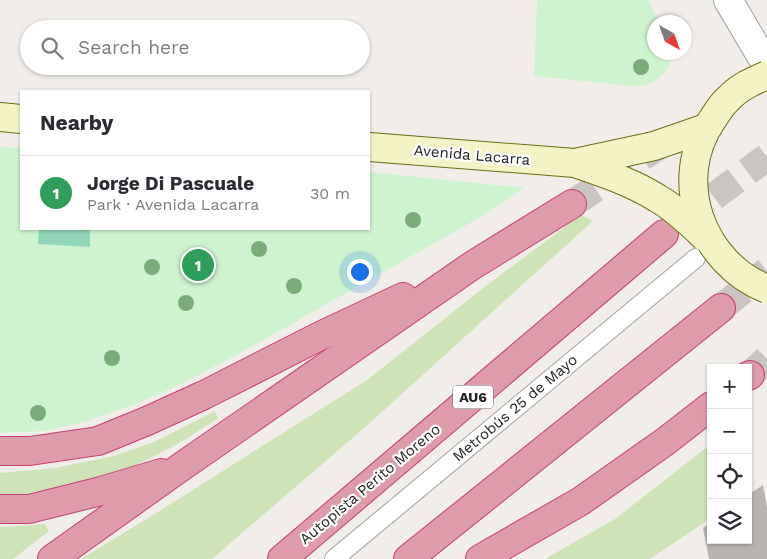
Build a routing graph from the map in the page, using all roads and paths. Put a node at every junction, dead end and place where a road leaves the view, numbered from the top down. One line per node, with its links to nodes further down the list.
1 (728, 0): 2 (street)
2 (762, 58)
3 (767, 74): 6 (main road, bridge)
4 (0, 117): 5 (main road)
5 (20, 119)
6 (706, 128): 8 (main road, Avenida Lacarra, bridge); 11 (main road, bridge)
7 (370, 146): 8 (main road, Avenida Lacarra)
8 (576, 163): 11 (main road, Avenida Lacarra, bridge)
9 (572, 204): 12 (highway)
10 (664, 234): 20 (highway, Autopista Perito Moreno / AU6)
11 (703, 249): 13 (main road, bridge); 21 (lane, Metrobús 25 de Mayo)
12 (473, 265): 16 (highway); 17 (highway)
13 (767, 288)
14 (721, 308): 22 (highway)
15 (707, 409): 23 (highway)
16 (0, 451)
17 (181, 466): 18 (highway); 19 (highway)
18 (0, 509)
19 (52, 559)
20 (282, 559)
21 (334, 559)
22 (408, 559)
23 (480, 559)

